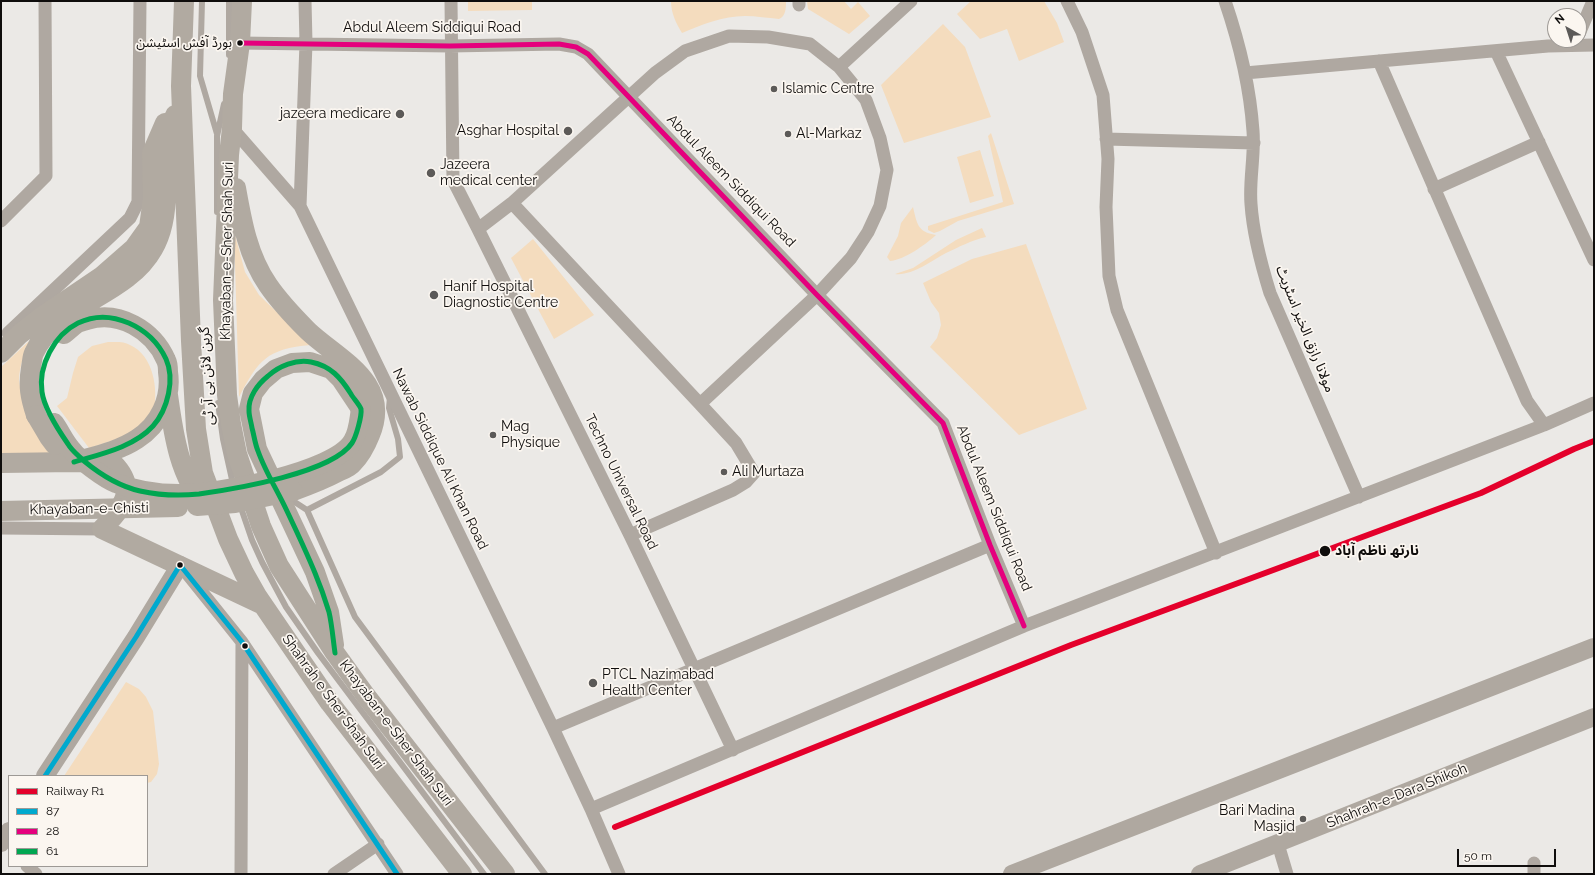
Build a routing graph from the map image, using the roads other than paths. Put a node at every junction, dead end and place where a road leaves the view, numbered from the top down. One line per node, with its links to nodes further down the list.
1 (45, 1): 34 (street)
2 (140, 1): 41 (street)
3 (184, 1): 24 (main road)
4 (202, 1): 26 (lane)
5 (229, 1): 20 (lane)
6 (242, 1): 14 (main road, Khayaban-e-Sher Shah Suri)
7 (305, 1): 15 (street, Nawab Siddique Ali Khan Road)
8 (450, 1): 17 (street, Techno Universal Road)
9 (911, 1): 21 (street)
10 (1066, 1): 27 (street)
11 (1225, 1): 23 (street, مولانا رازق الخیر اسٹریٹ)
12 (1593, 6): 13 (street)
13 (1587, 18)
14 (240, 43): 15 (street, Abdul Aleem Siddiqui Road); 26 (main road, Khayaban-e-Sher Shah Suri)
15 (306, 43): 17 (street, Abdul Aleem Siddiqui Road); 33 (street, Nawab Siddique Ali Khan Road)
16 (1547, 44): 18 (street)
17 (450, 46): 25 (street, Abdul Aleem Siddiqui Road); 36 (street, Techno Universal Road)
18 (1496, 51): 19 (street); 28 (street)
19 (1379, 61): 23 (street); 31 (street)
20 (229, 65)
21 (839, 67): 25 (street); 39 (street)
22 (229, 73): 26 (lane)
23 (1245, 73): 29 (street, مولانا رازق الخیر اسٹریٹ)
24 (181, 86): 42 (main road); 53 (main road, bridge); 56 (main road)
25 (629, 97): 32 (street); 39 (street, Abdul Aleem Siddiqui Road)
26 (225, 132): 30 (main road, Khayaban-e-Sher Shah Suri); 33 (street); 35 (lane)
27 (1106, 139): 29 (street); 61 (street)
28 (1539, 142): 31 (street); 37 (street)
29 (1254, 143): 52 (street, مولانا رازق الخیر اسٹریٹ)
30 (229, 155): 53 (main road, bridge); 67 (main road, Khayaban-e-Sher Shah Suri)
31 (1434, 189): 48 (street)
32 (512, 203): 36 (street); 47 (street)
33 (300, 206): 43 (street, Nawab Siddique Ali Khan Road)
34 (1, 221)
35 (217, 223)
36 (478, 229): 59 (street, Techno Universal Road)
37 (1594, 260)
38 (217, 286): 40 (lane, گرین لائن بی آر ٹی)
39 (817, 295): 47 (street); 60 (street, Abdul Aleem Siddiqui Road)
40 (217, 310)
41 (1, 339)
42 (1, 353)
43 (390, 392): 54 (lane); 70 (street, Nawab Siddique Ali Khan Road)
44 (168, 395): 49 (main road); 51 (main road, bridge); 56 (main road)
45 (217, 396): 80 (lane, گرین لائن بی آر ٹی)
46 (1594, 403): 48 (street)
47 (700, 404): 59 (street)
48 (1544, 425): 52 (street)
49 (74, 462): 50 (main road); 58 (main road)
50 (1, 463)
51 (275, 489): 54 (lane); 67 (main road)
52 (1359, 497): 61 (street)
53 (178, 506): 55 (main road, Khayaban-e-Chisti, bridge)
54 (307, 510): 82 (lane)
55 (1, 511)
56 (220, 519): 63 (main road, Shahrah e Sher Shah Suri)
57 (1, 528): 58 (street)
58 (102, 528): 62 (main road)
59 (630, 535): 68 (street, Techno Universal Road)
60 (990, 545): 64 (street, Abdul Aleem Siddiqui Road); 68 (street)
61 (1216, 553): 64 (street)
62 (180, 565): 63 (main road); 65 (street); 72 (street)
63 (264, 605): 76 (main road, Shahrah e Sher Shah Suri)
64 (1024, 626): 71 (street)
65 (242, 642): 74 (street); 77 (street)
66 (1594, 647): 84 (street)
67 (335, 652): 81 (main road, Khayaban-e-Sher Shah Suri)
68 (695, 669): 70 (street); 71 (street, Techno Universal Road)
69 (1594, 717): 75 (street, Shahrah-e-Dara Shikoh)
70 (553, 728): 73 (street, Nawab Siddique Ali Khan Road)
71 (733, 750): 73 (street)
72 (46, 775)
73 (591, 810): 83 (street, Nawab Siddique Ali Khan Road)
74 (378, 844): 78 (street); 79 (street)
75 (1278, 844): 85 (street, Shahrah-e-Dara Shikoh); 86 (street)
76 (460, 873)
77 (241, 874)
78 (334, 874)
79 (397, 874)
80 (484, 874)
81 (505, 874)
82 (545, 874)
83 (619, 874)
84 (1012, 874)
85 (1200, 874)
86 (1287, 874)

